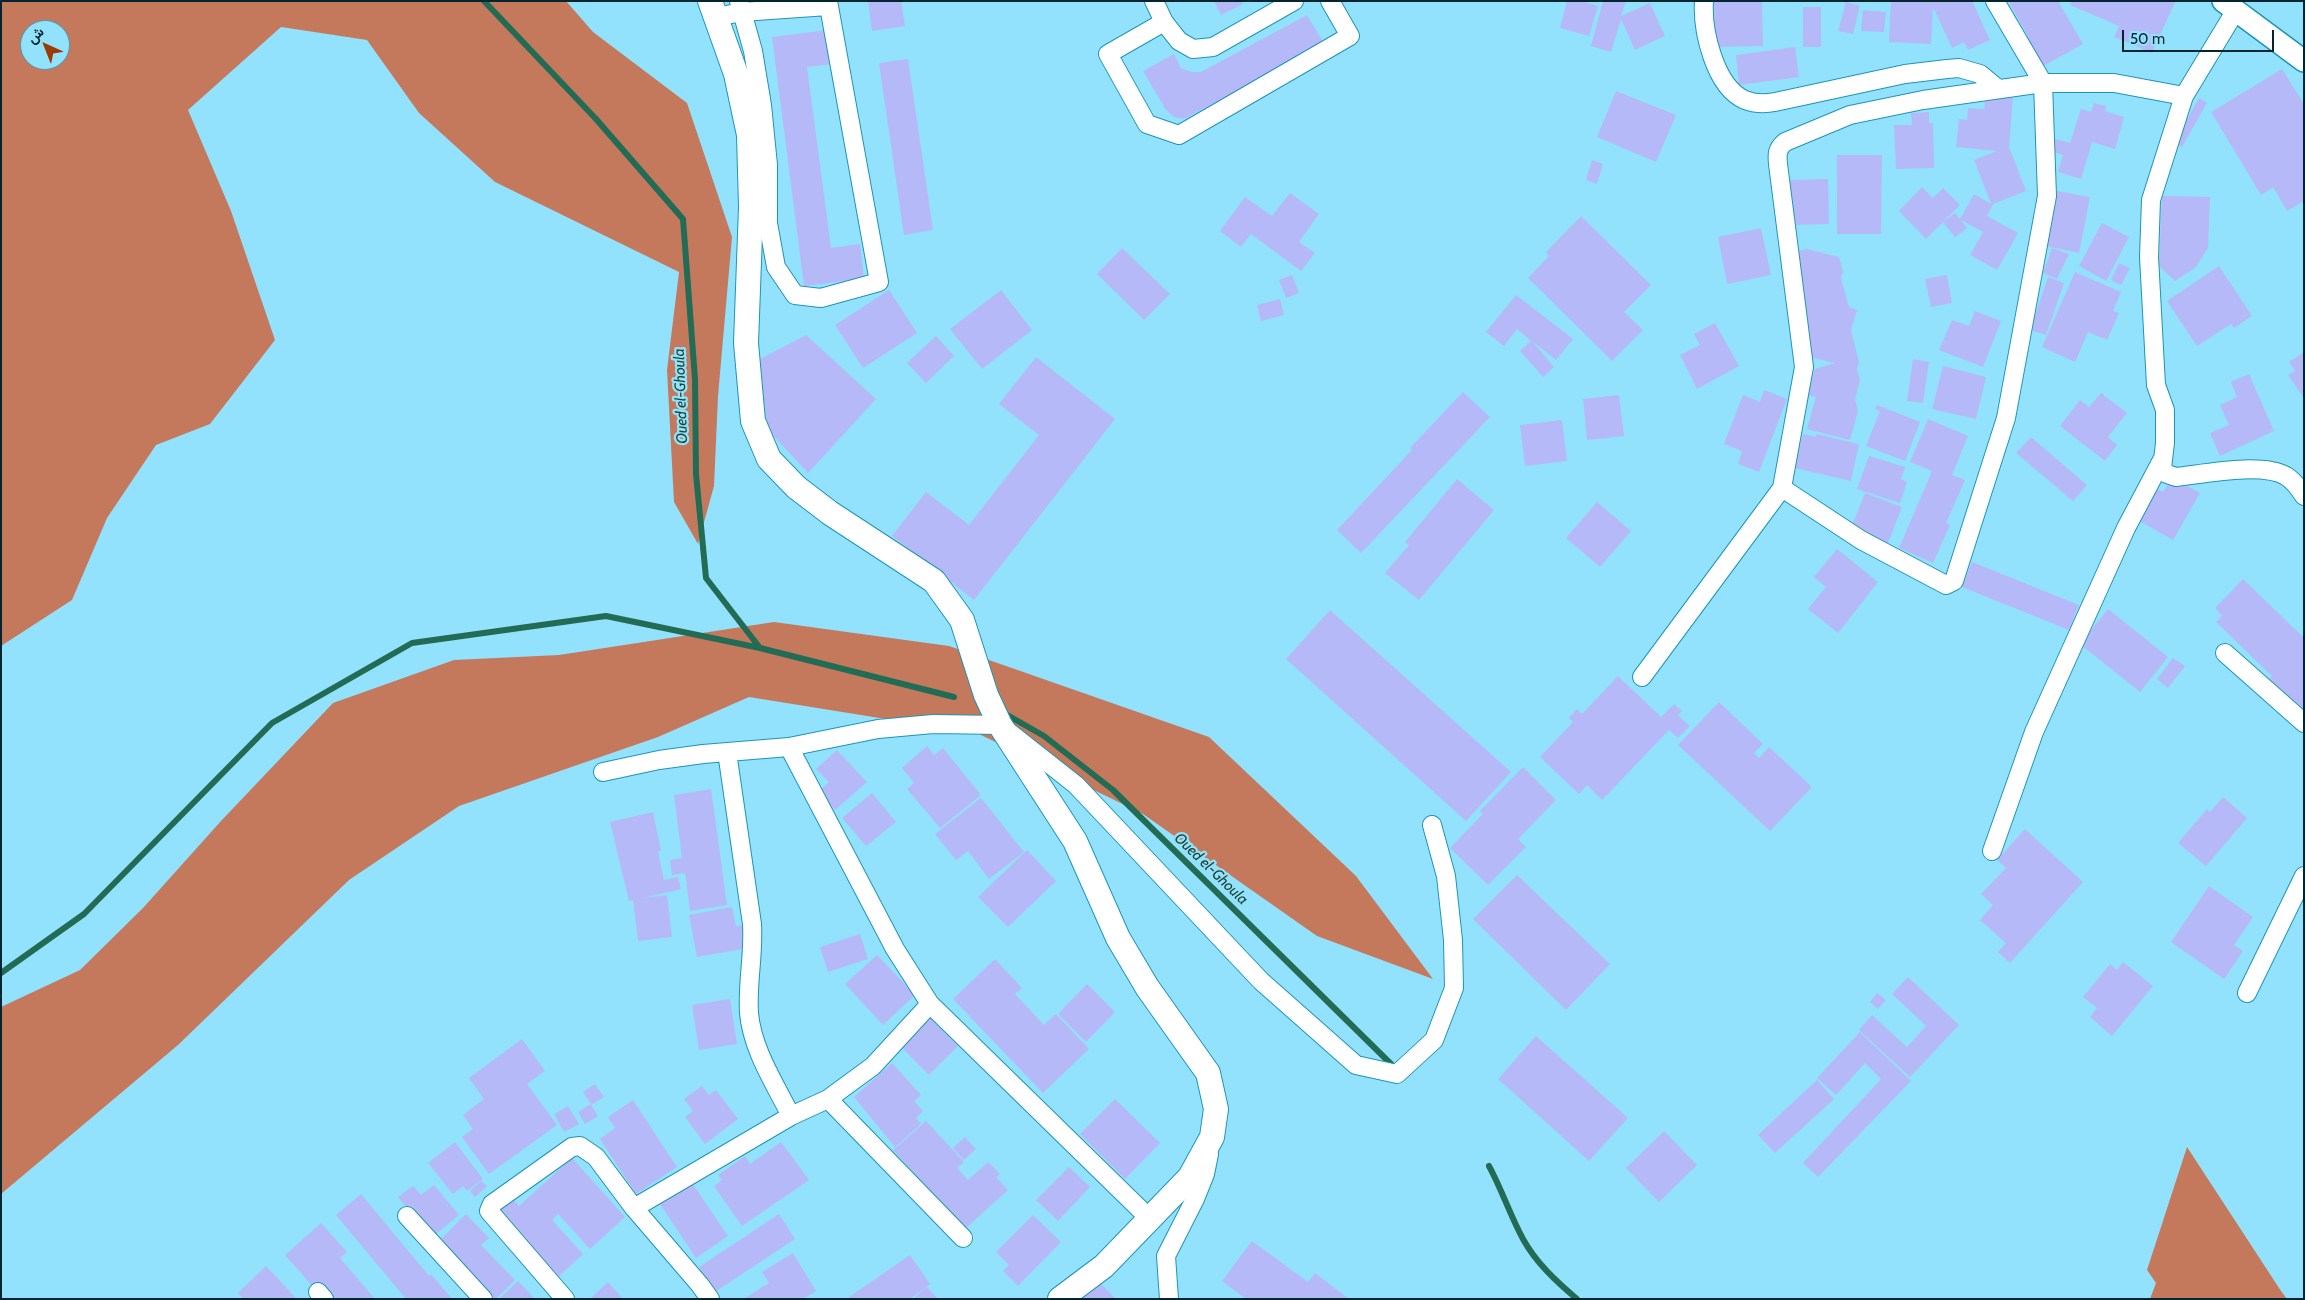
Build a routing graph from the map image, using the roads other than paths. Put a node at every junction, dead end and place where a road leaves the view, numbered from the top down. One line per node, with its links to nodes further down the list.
1 (1154, 1): 10 (street)
2 (1293, 1): 10 (street)
3 (1330, 1): 10 (street)
4 (1704, 1): 13 (street)
5 (1994, 1): 12 (street)
6 (828, 3): 7 (street); 7 (street)
7 (741, 6): 9 (street)
8 (2230, 6): 11 (street); 14 (street)
9 (713, 9): 21 (main road)
10 (1164, 22)
11 (2304, 61)
12 (2043, 83): 13 (street); 14 (street); 16 (street)
13 (1998, 89): 16 (street)
14 (2184, 96): 15 (street)
15 (2162, 460): 17 (street); 26 (street)
16 (1782, 488): 19 (street)
17 (2304, 496)
18 (2225, 653): 20 (street)
19 (1642, 677)
20 (2304, 724)
21 (1000, 725): 22 (street); 25 (street); 32 (main road)
22 (789, 747): 23 (street); 29 (street)
23 (726, 752): 24 (street); 31 (street)
24 (603, 772)
25 (1432, 825)
26 (1992, 851)
27 (2304, 876): 28 (street)
28 (2247, 993)
29 (930, 1004): 30 (street); 35 (street)
30 (828, 1099): 31 (street); 36 (street)
31 (790, 1116): 33 (street)
32 (1212, 1137): 35 (main road); 41 (street)
33 (634, 1208): 38 (street); 39 (street)
34 (408, 1216): 37 (street)
35 (1149, 1218): 40 (main road)
36 (963, 1238)
37 (483, 1299)
38 (565, 1299)
39 (710, 1299)
40 (1060, 1299)
41 (1169, 1299)

